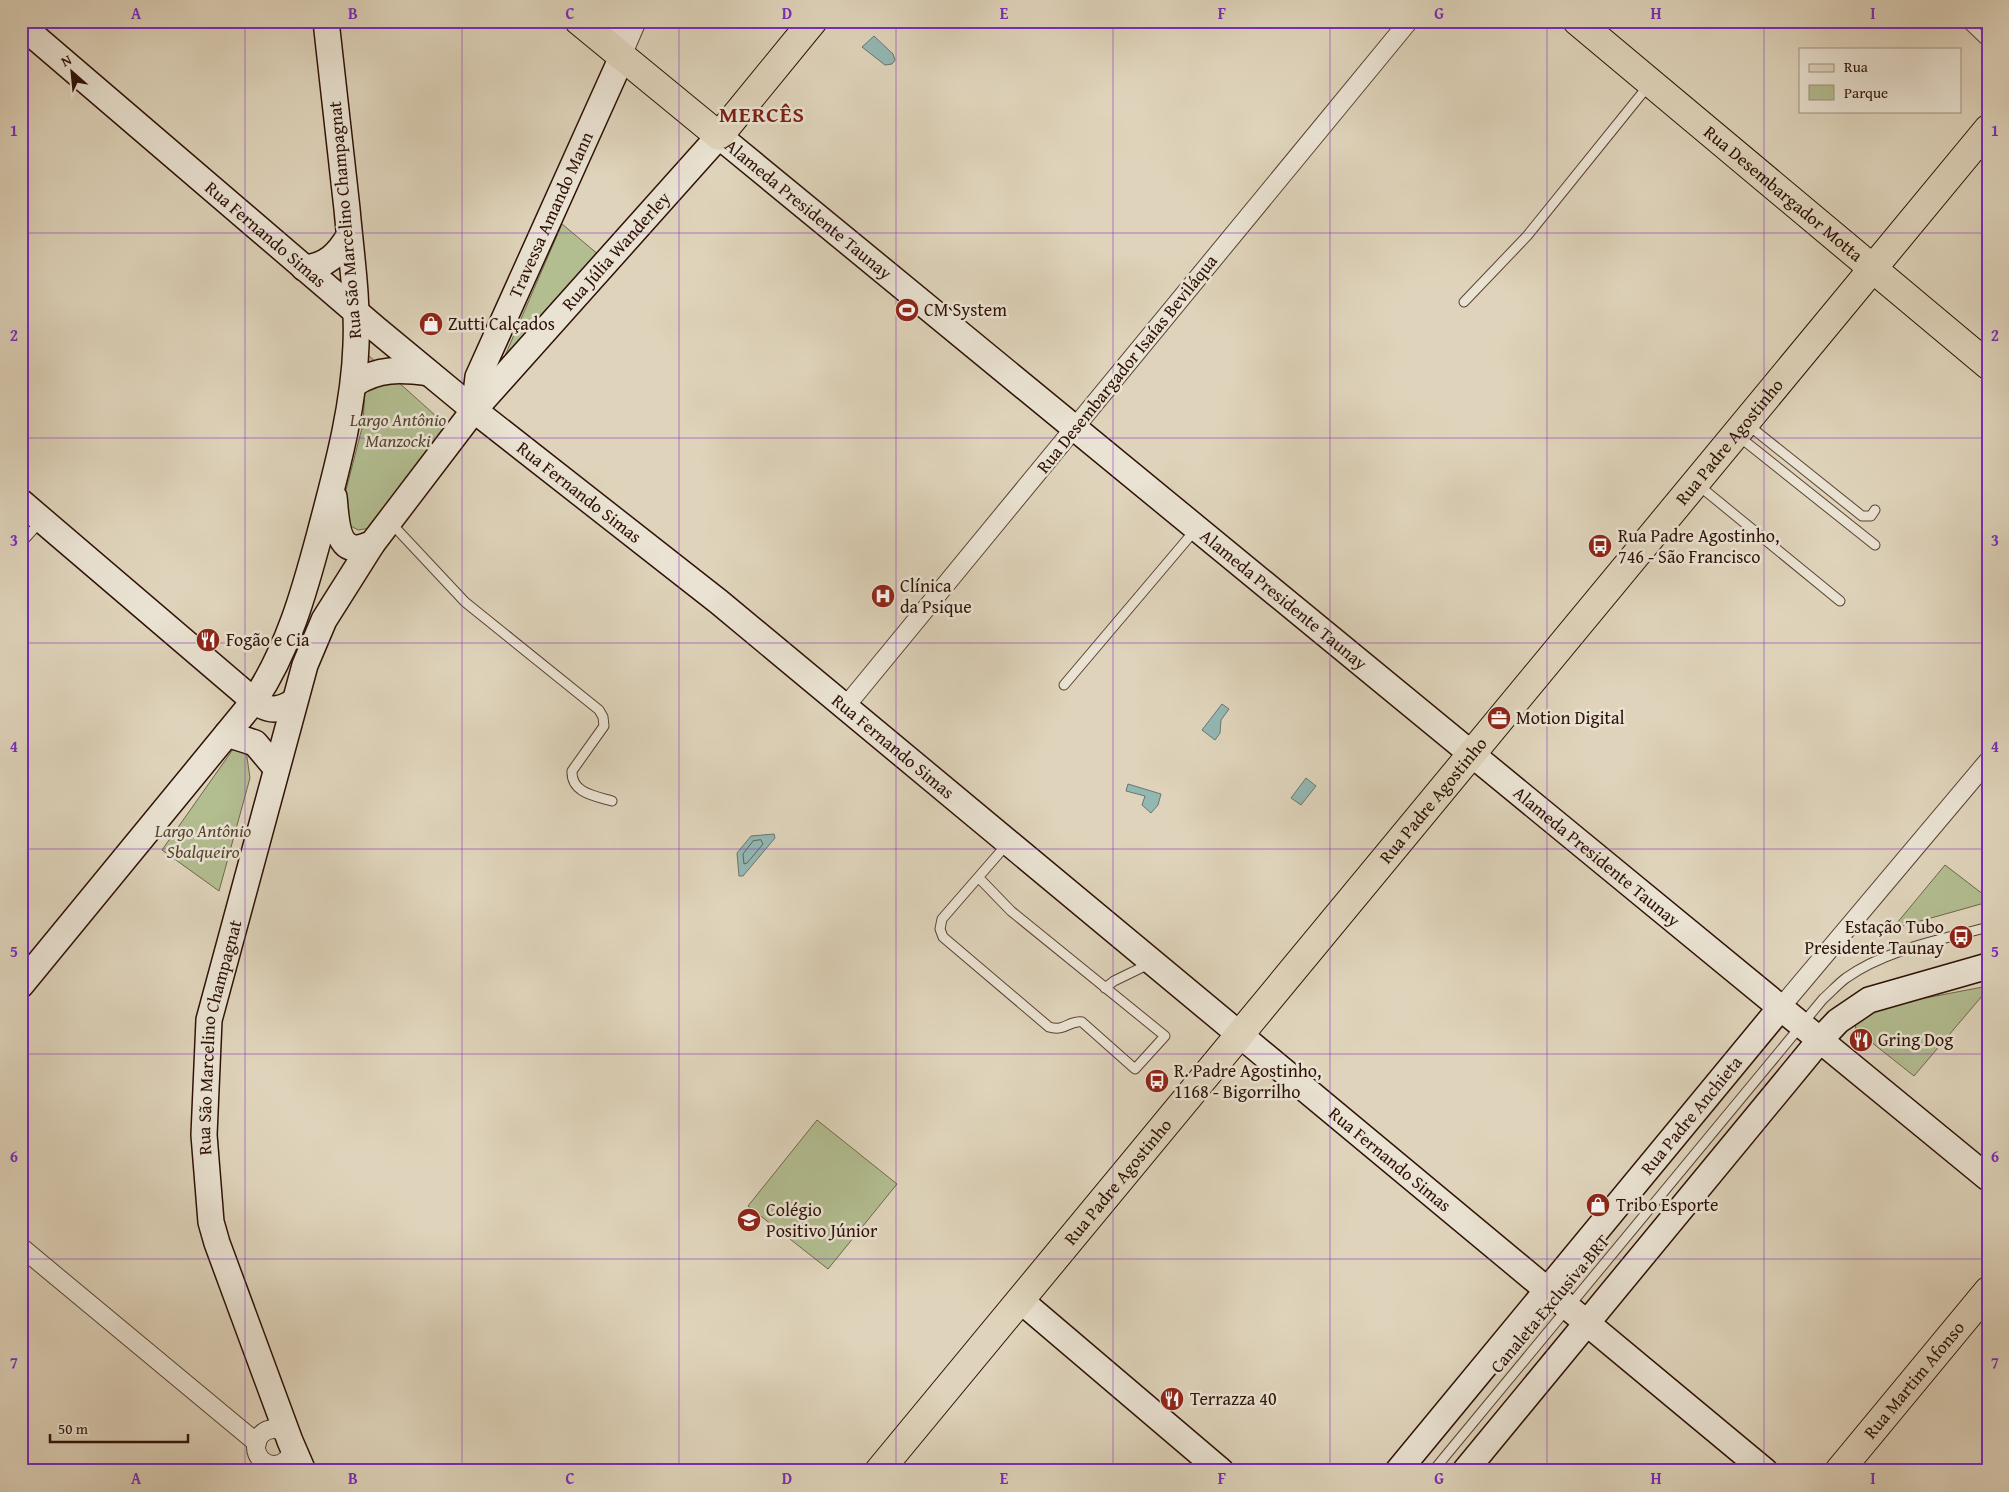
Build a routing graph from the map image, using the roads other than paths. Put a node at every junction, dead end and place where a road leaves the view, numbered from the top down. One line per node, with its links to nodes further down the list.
1 (326, 21): 15 (main road, Rua São Marcelino Champagnat)
2 (579, 21): 11 (main road, Alameda Presidente Taunay)
3 (615, 21): 11 (main road)
4 (638, 21): 11 (street, Travessa Amando Mann)
5 (813, 21): 14 (main road, Rua Júlia Wanderley)
6 (1408, 21): 24 (street, Rua Desembargador Isaías Beviláqua)
7 (1578, 21): 12 (main road, Rua Desembargador Motta)
8 (1965, 21): 10 (lane)
9 (21, 25): 16 (main road, Rua Fernando Simas)
10 (1988, 43)
11 (622, 57): 14 (main road, Alameda Presidente Taunay); 23 (main road, Travessa Amando Mann)
12 (1650, 82): 17 (main road, Rua Desembargador Motta); 18 (lane)
13 (1988, 129): 17 (main road, Rua Padre Agostinho)
14 (719, 136): 23 (main road, Rua Júlia Wanderley); 24 (main road, Alameda Presidente Taunay)
15 (349, 236): 16 (main road); 19 (main road, Rua São Marcelino Champagnat)
16 (304, 268): 19 (main road, Rua Fernando Simas)
17 (1872, 268): 20 (main road, Rua Desembargador Motta); 25 (main road, Rua Padre Agostinho)
18 (1464, 302)
19 (356, 312): 21 (main road, Rua Fernando Simas); 22 (main road, Rua São Marcelino Champagnat)
20 (1988, 365)
21 (429, 373): 22 (main road); 23 (main road, Rua Fernando Simas)
22 (354, 384): 27 (main road, Rua São Marcelino Champagnat)
23 (474, 410): 31 (main road, Rua Júlia Wanderley); 41 (main road, Rua Fernando Simas)
24 (1075, 428): 32 (main road, Alameda Presidente Taunay); 41 (street, Rua Desembargador Isaías Beviláqua)
25 (1740, 428): 26 (main road, Rua Padre Agostinho); 29 (lane); 35 (lane)
26 (1695, 482): 36 (lane); 43 (main road, Rua Padre Agostinho)
27 (332, 488): 34 (main road); 39 (main road, Rua São Marcelino Champagnat)
28 (21, 502): 30 (main road)
29 (1875, 510)
30 (42, 520): 33 (lane); 39 (main road)
31 (390, 522): 34 (main road, Rua Júlia Wanderley); 46 (lane)
32 (1196, 528): 38 (lane); 43 (main road, Alameda Presidente Taunay)
33 (21, 543)
34 (372, 544): 37 (main road, Rua Júlia Wanderley)
35 (1875, 545)
36 (1840, 601)
37 (335, 603): 40 (main road, Rua São Marcelino Champagnat)
38 (1064, 685)
39 (254, 701): 40 (main road); 42 (main road)
40 (294, 702): 45 (main road, Rua São Marcelino Champagnat)
41 (846, 707): 47 (main road, Rua Fernando Simas)
42 (227, 734): 45 (main road); 52 (main road)
43 (1470, 753): 54 (main road, Alameda Presidente Taunay); 56 (main road, Rua Padre Agostinho)
44 (1988, 761): 54 (street, Rua Padre Anchieta)
45 (276, 768): 63 (main road, Rua São Marcelino Champagnat)
46 (612, 801)
47 (1009, 842): 48 (lane); 50 (main road, Rua Fernando Simas)
48 (979, 878): 53 (lane); 53 (lane)
49 (1988, 927): 55 (lane)
50 (1153, 962): 53 (lane); 56 (main road, Rua Fernando Simas)
51 (1988, 966): 55 (main road)
52 (21, 985)
53 (1105, 988)
54 (1781, 1007): 55 (main road, Alameda Presidente Taunay); 59 (main road, Rua Padre Anchieta)
55 (1811, 1032): 57 (main road, Alameda Presidente Taunay); 62 (main road)
56 (1239, 1034): 59 (main road, Rua Fernando Simas); 61 (main road, Rua Padre Agostinho)
57 (1988, 1178)
58 (21, 1247): 64 (street)
59 (1547, 1290): 62 (main road, Rua Fernando Simas); 68 (main road, Rua Padre Anchieta)
60 (1988, 1291): 72 (main road, Rua Martim Afonso)
61 (1020, 1300): 66 (main road, Rua Padre Agostinho); 67 (main road)
62 (1578, 1315): 69 (lane, Canaleta Exclusiva BRT); 70 (main road); 71 (main road, Rua Fernando Simas)
63 (290, 1441): 64 (street); 64 (street); 65 (main road, Rua São Marcelino Champagnat)
64 (257, 1458)
65 (304, 1471)
66 (879, 1471)
67 (1221, 1471)
68 (1398, 1471)
69 (1433, 1471)
70 (1465, 1471)
71 (1765, 1471)
72 (1839, 1471)

